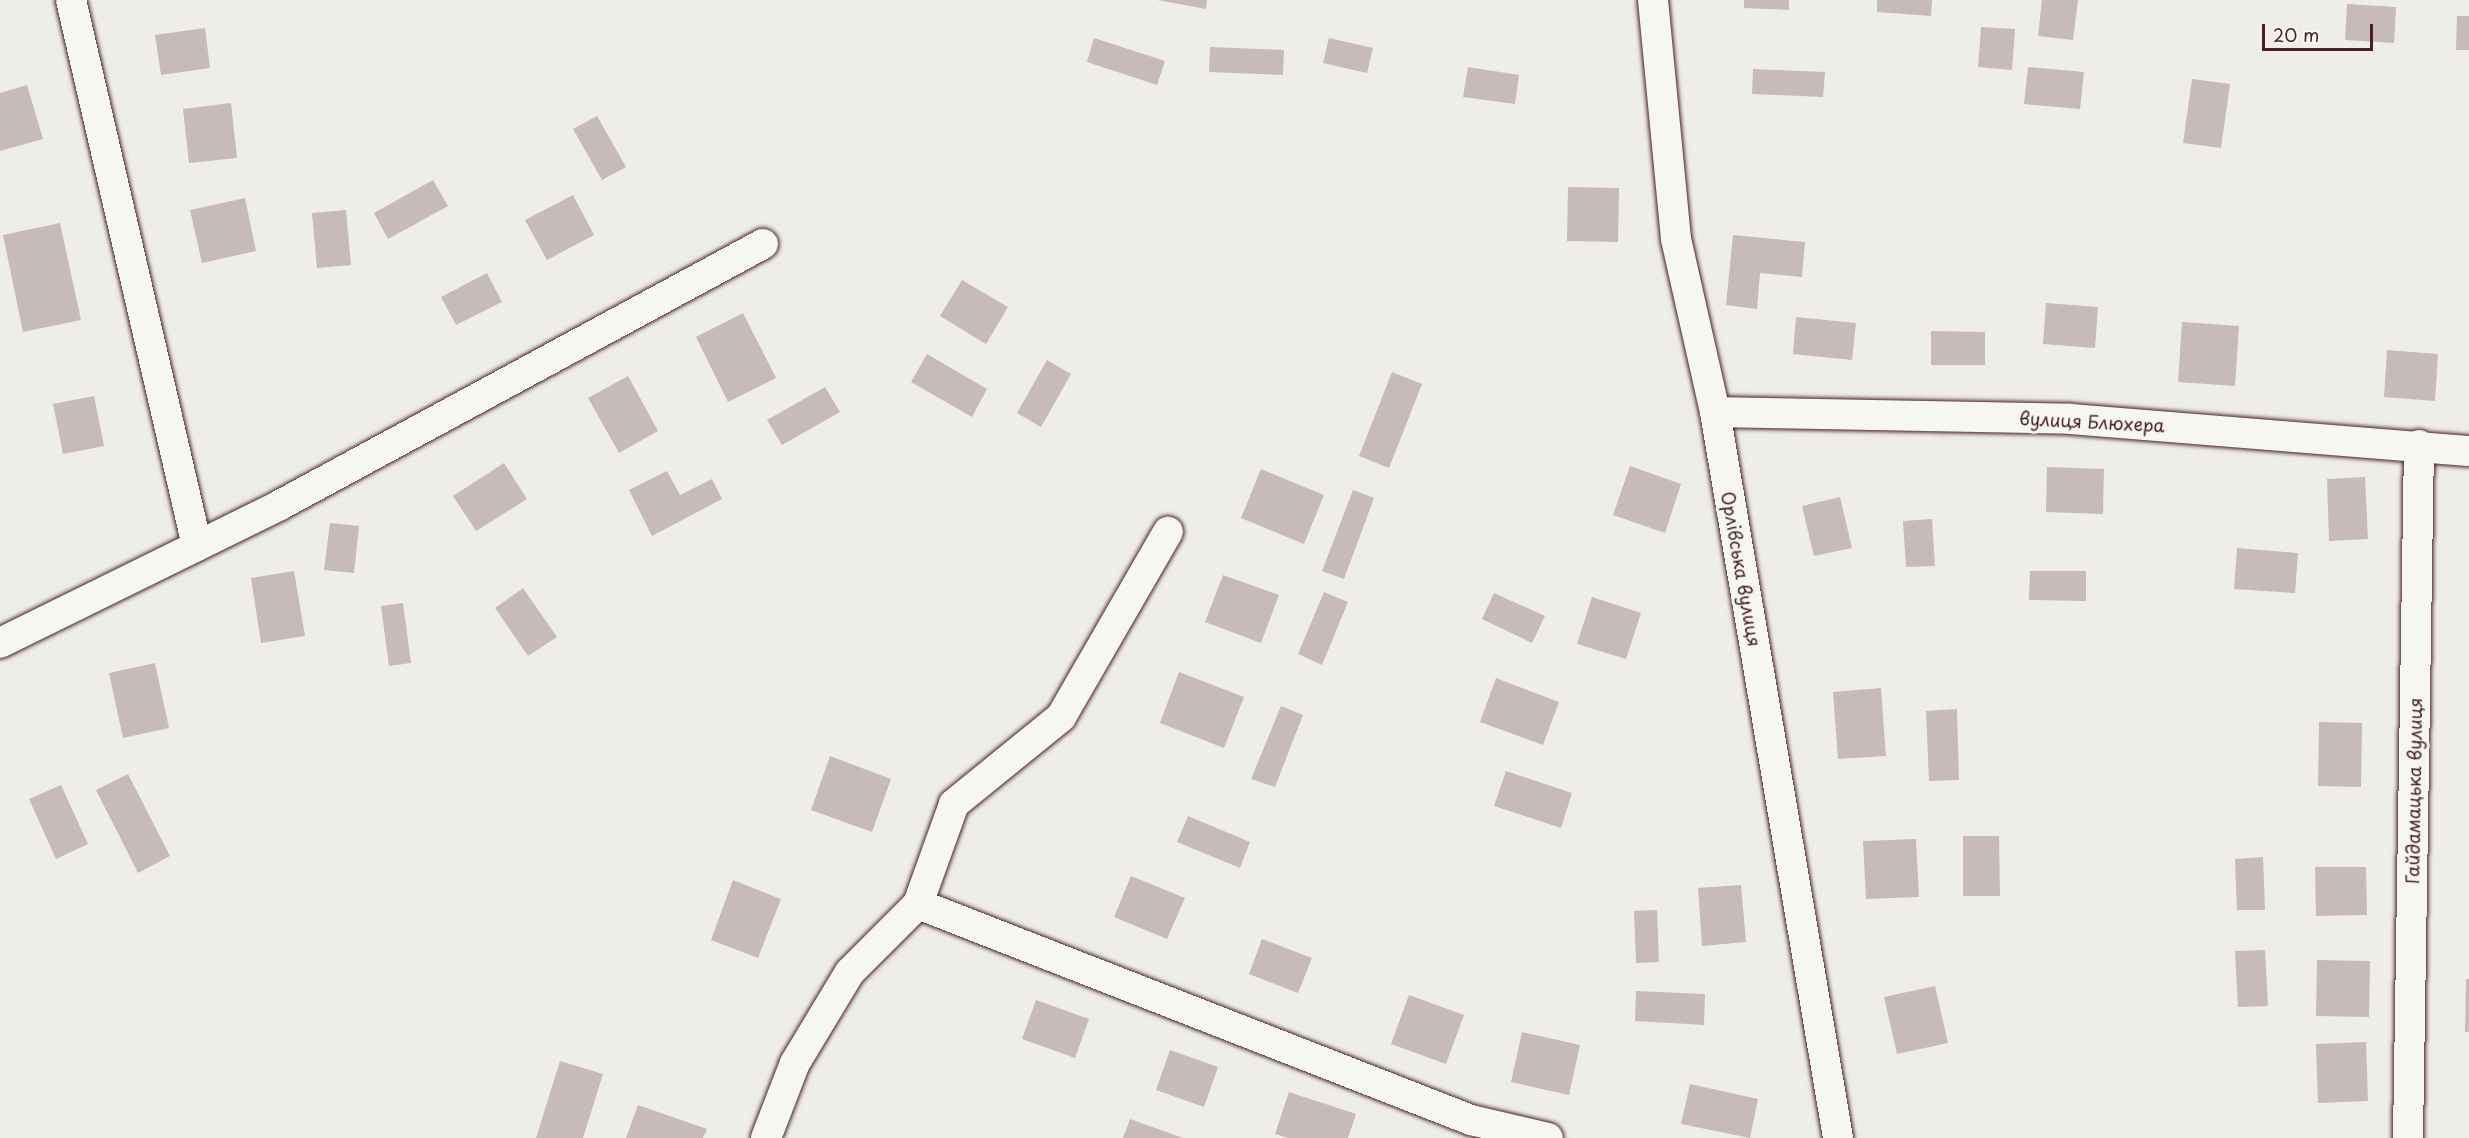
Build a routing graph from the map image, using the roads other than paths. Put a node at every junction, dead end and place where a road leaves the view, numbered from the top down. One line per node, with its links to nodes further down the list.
1 (71, 0): 8 (street)
2 (1653, 0): 4 (street, Орлівська вулиця)
3 (763, 244): 8 (street)
4 (1715, 412): 5 (street, вулиця Блюхера); 13 (street, Орлівська вулиця)
5 (2419, 445): 6 (street, вулиця Блюхера); 14 (street, Гайдамацька вулиця)
6 (2469, 451)
7 (1168, 532): 10 (street)
8 (197, 546): 9 (street)
9 (0, 643)
10 (918, 904): 11 (street); 12 (street)
11 (766, 1138)
12 (1548, 1138)
13 (1838, 1138)
14 (2408, 1138)

